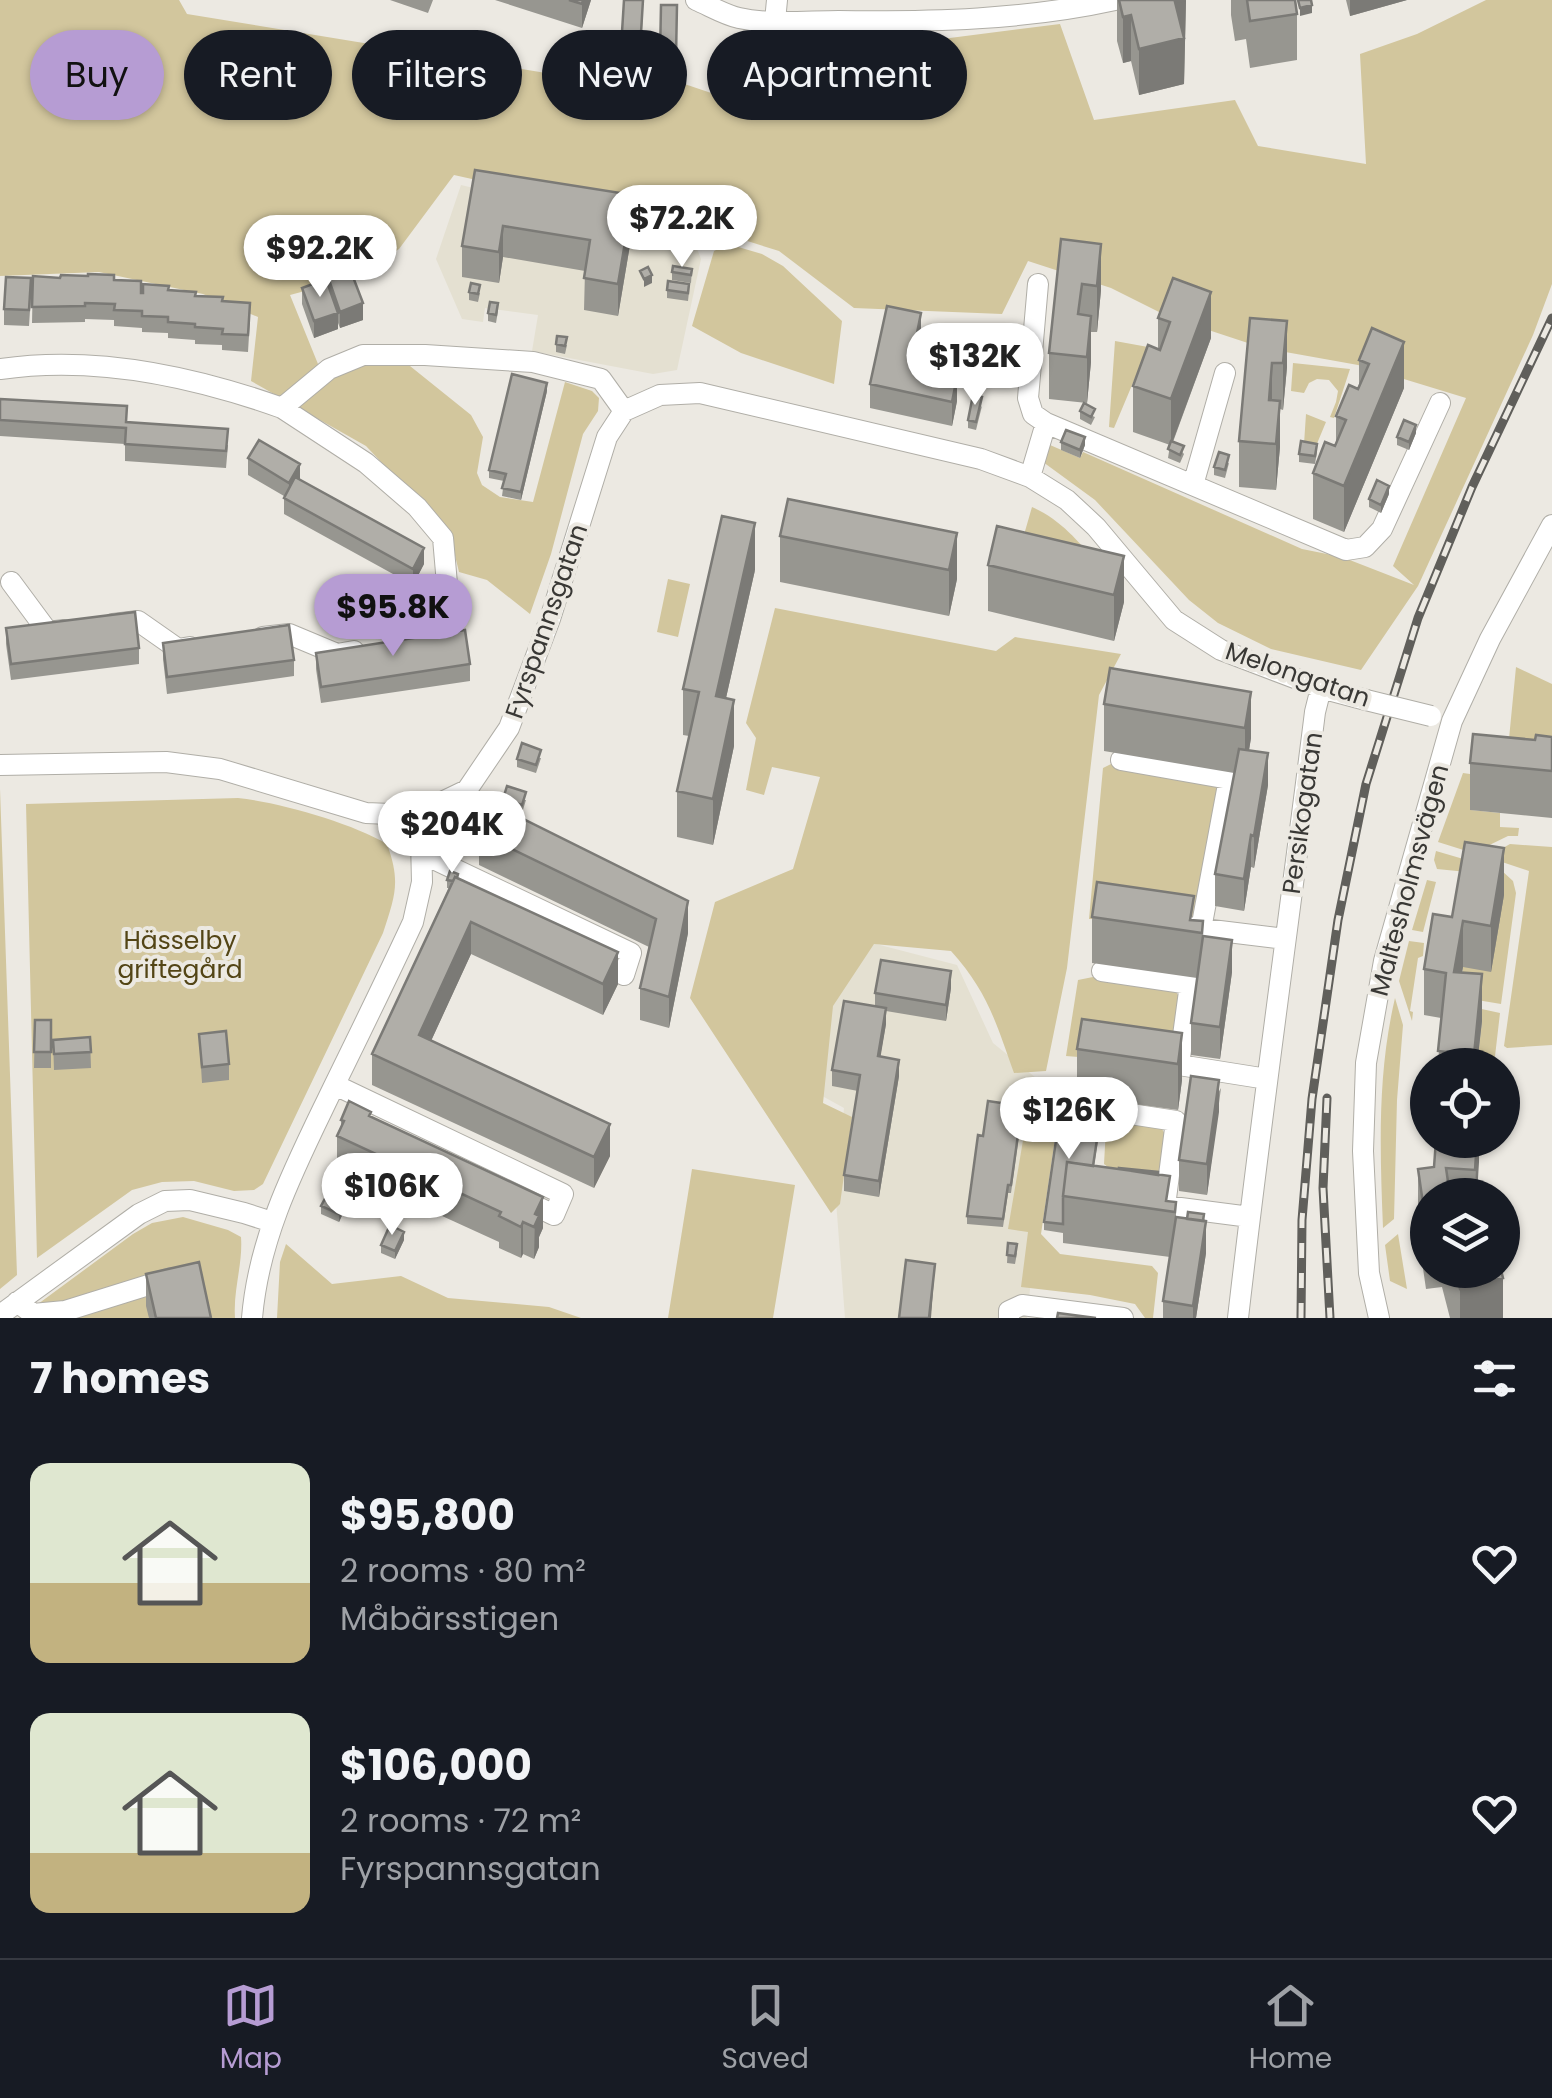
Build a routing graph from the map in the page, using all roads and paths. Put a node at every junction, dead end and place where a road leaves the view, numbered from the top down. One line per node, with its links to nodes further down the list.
1 (696, 0): 5 (street)
2 (1115, 0): 3 (street)
3 (1091, 3): 4 (street)
4 (1004, 9): 5 (street)
5 (776, 10)
6 (1038, 284): 12 (street)
7 (0, 369): 10 (street)
8 (1225, 372): 14 (street)
9 (1440, 403): 14 (street)
10 (282, 408): 11 (street); 18 (street)
11 (624, 411): 13 (street, Melongatan); 25 (street, Fyrspannsgatan)
12 (1046, 422): 13 (street); 14 (street)
13 (1030, 477): 21 (street, Melongatan)
14 (1194, 485)
15 (1552, 525): 22 (street, Maltesholmsvägen)
16 (4, 579): 19 (street)
17 (252, 639): 20 (street)
18 (408, 642)
19 (215, 644)
20 (372, 648)
21 (1322, 688): 22 (street, Melongatan, bridge); 29 (street, Persikogatan)
22 (1441, 718): 44 (street, Maltesholmsvägen)
23 (1121, 760): 28 (street)
24 (0, 765): 25 (street)
25 (415, 814): 26 (street)
26 (421, 853): 30 (street); 33 (street)
27 (1163, 924): 28 (street)
28 (1201, 929): 29 (street)
29 (1285, 939): 32 (street, Persikogatan)
30 (574, 952)
31 (1102, 970): 32 (street)
32 (1267, 1079): 36 (street, Persikogatan)
33 (335, 1085): 35 (street); 37 (street)
34 (1098, 1109): 36 (street)
35 (501, 1190)
36 (1250, 1217): 43 (street, Persikogatan)
37 (272, 1222): 39 (street); 40 (street)
38 (179, 1276): 39 (street)
39 (8, 1309)
40 (252, 1318)
41 (1008, 1318): 42 (street)
42 (1123, 1318)
43 (1238, 1318)
44 (1378, 1318)

